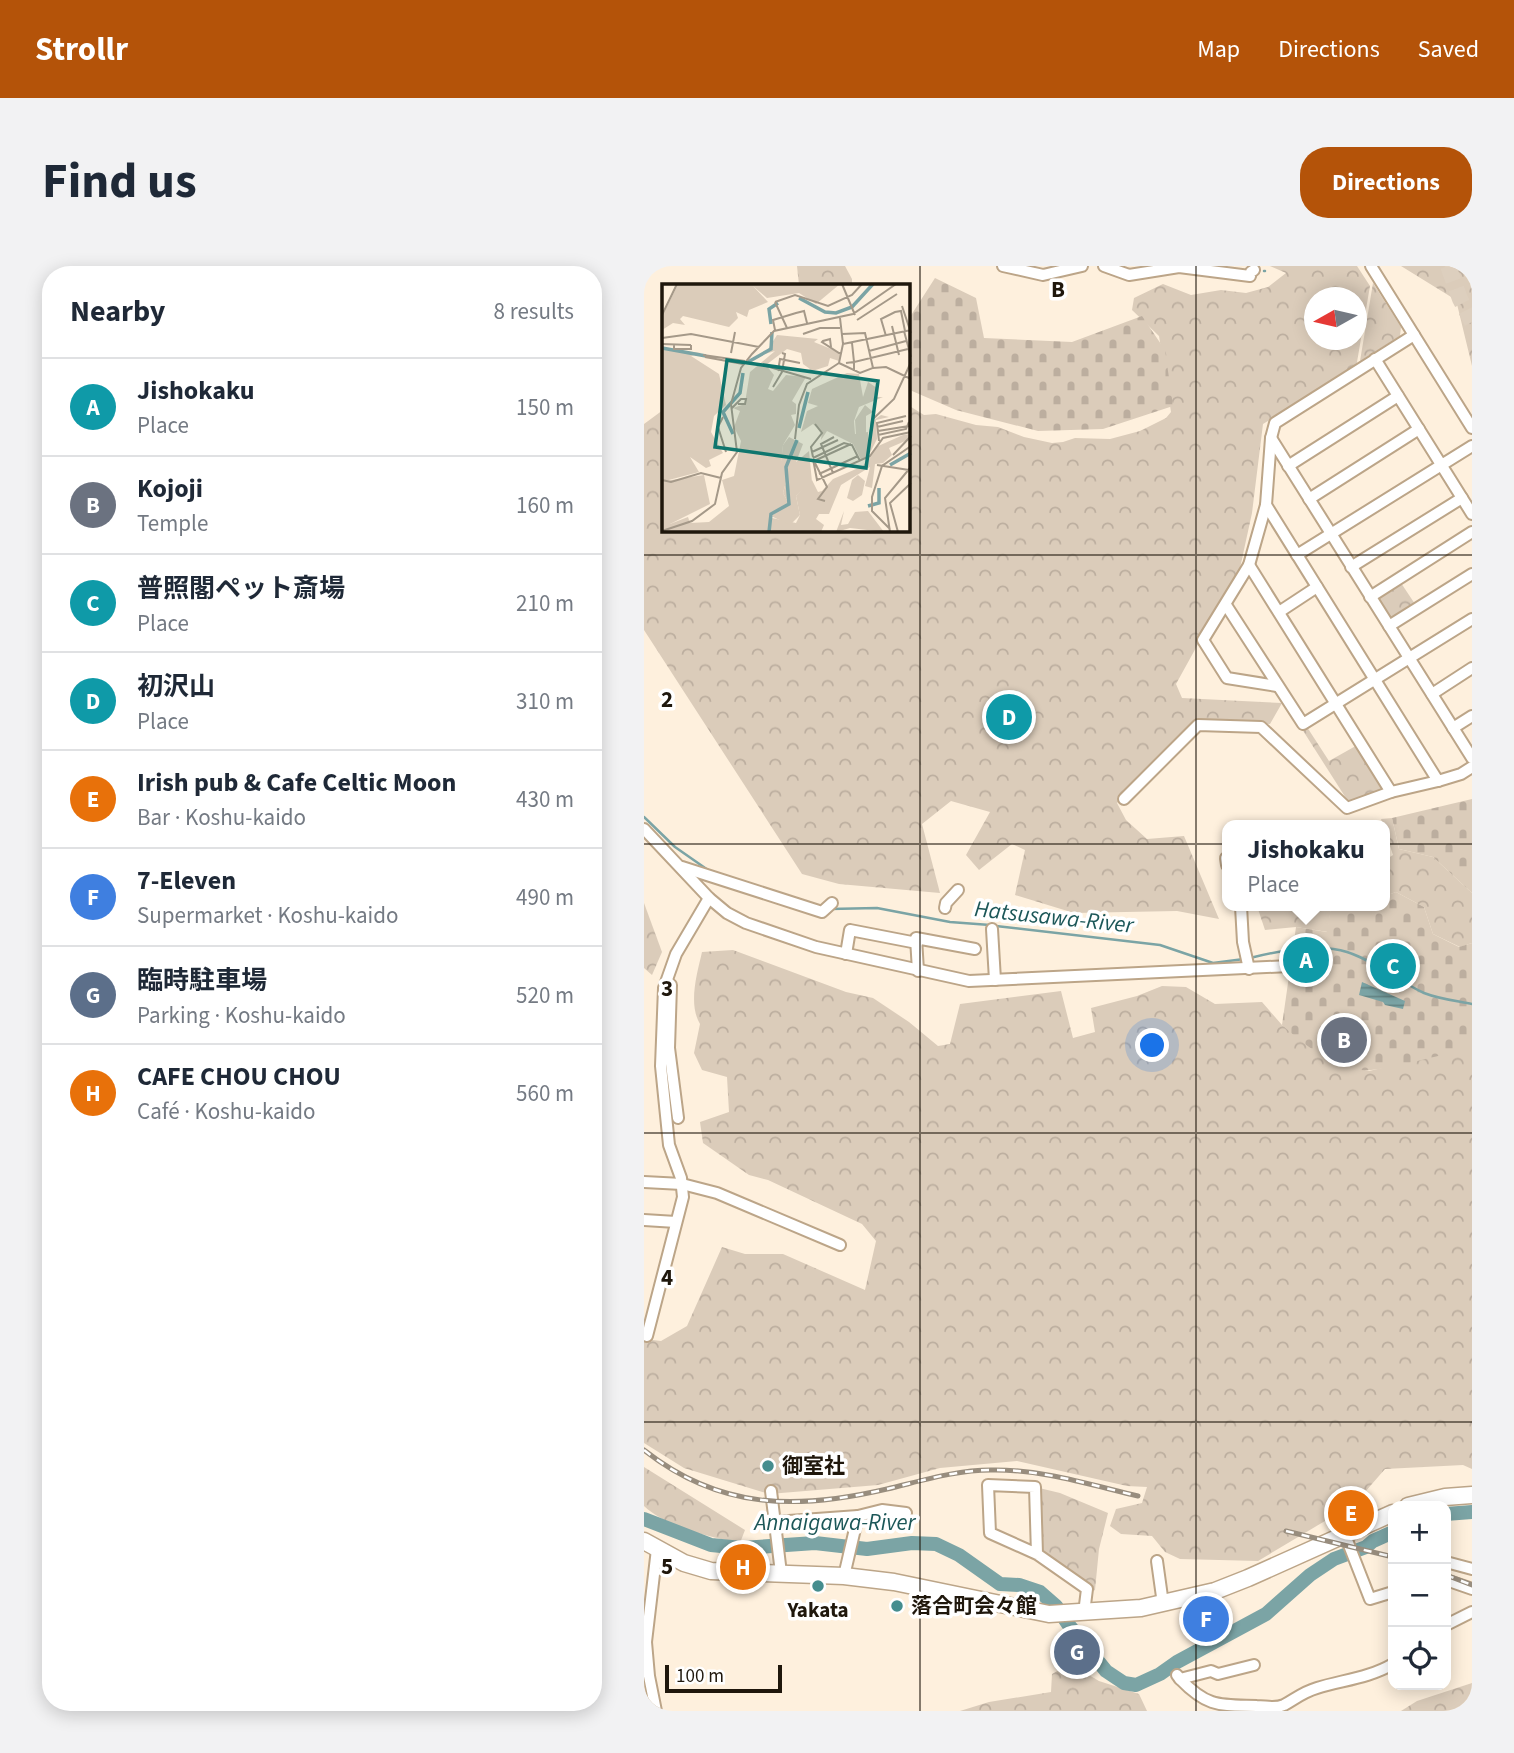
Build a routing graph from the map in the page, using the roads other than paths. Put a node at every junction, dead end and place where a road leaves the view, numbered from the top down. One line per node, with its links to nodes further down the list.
1 (1003, 266): 2 (street)
2 (1082, 266)
3 (1104, 266): 5 (street)
4 (1371, 266): 6 (street)
5 (1254, 270)
6 (1414, 335): 7 (street); 9 (street)
7 (1375, 359): 8 (street); 11 (street)
8 (1398, 396): 10 (street); 14 (street)
9 (1472, 428)
10 (1419, 429): 13 (street); 16 (street)
11 (1270, 438): 14 (street); 17 (street)
12 (1472, 446): 13 (street)
13 (1441, 465): 15 (street); 20 (street)
14 (1288, 466): 16 (street)
15 (1462, 498): 18 (street); 23 (street)
16 (1309, 499): 20 (street)
17 (1266, 505): 21 (street); 22 (street)
18 (1472, 514)
19 (1472, 532): 26 (street)
20 (1331, 534): 21 (street); 23 (street)
21 (1297, 555): 25 (street)
22 (1249, 565): 27 (street); 28 (street)
23 (1352, 566): 26 (street)
24 (1472, 574): 30 (street)
25 (1317, 587): 28 (street); 33 (street)
26 (1370, 597): 30 (street)
27 (1226, 605): 34 (street); 34 (street)
28 (1279, 612): 36 (street)
29 (1472, 619): 31 (street)
30 (1389, 626): 31 (street)
31 (1409, 659): 33 (street); 35 (street)
32 (1472, 668): 35 (street)
33 (1375, 680): 36 (street); 42 (street)
34 (1278, 686): 36 (street)
35 (1432, 694): 38 (street)
36 (1337, 704): 43 (street)
37 (1472, 716): 38 (street)
38 (1453, 728): 39 (street)
39 (1472, 758)
40 (1472, 767): 41 (street)
41 (1466, 774): 42 (street)
42 (1438, 781): 43 (street)
43 (1391, 792): 44 (street)
44 (1124, 799)
45 (644, 829): 46 (street)
46 (682, 867): 48 (street); 49 (street)
47 (958, 890): 50 (street)
48 (709, 898): 53 (street); 56 (street)
49 (832, 903)
50 (945, 908)
51 (1242, 911): 57 (street)
52 (992, 929): 60 (street)
53 (685, 939): 61 (street); 63 (street)
54 (917, 943): 55 (street); 56 (street); 59 (street)
55 (975, 948)
56 (846, 954): 59 (street)
57 (1247, 961): 58 (street); 60 (street)
58 (1289, 967)
59 (918, 971): 60 (street)
60 (995, 980)
61 (678, 1118)
62 (644, 1182): 63 (street)
63 (682, 1184): 65 (street); 66 (street)
64 (644, 1220): 65 (street)
65 (676, 1222): 67 (street)
66 (840, 1244)
67 (647, 1336)
68 (771, 1492): 74 (street)
69 (1472, 1495): 70 (highway)
70 (1429, 1501)
71 (906, 1513): 72 (street)
72 (858, 1516): 74 (street); 82 (street)
73 (1388, 1516): 75 (highway)
74 (775, 1522): 80 (street)
75 (1346, 1539): 85 (street); 86 (highway)
76 (652, 1545): 80 (highway); 92 (street)
77 (1037, 1554): 77 (street); 88 (street)
78 (1157, 1561): 86 (street)
79 (1451, 1563): 81 (street)
80 (780, 1566): 82 (highway)
81 (1472, 1569)
82 (844, 1576): 88 (highway)
83 (1451, 1582): 84 (street)
84 (1472, 1589)
85 (1388, 1594)
86 (1163, 1604): 88 (highway)
87 (1472, 1612): 89 (street)
88 (1077, 1613)
89 (1451, 1622)
90 (1254, 1665): 91 (street)
91 (1388, 1667)
92 (656, 1711)

